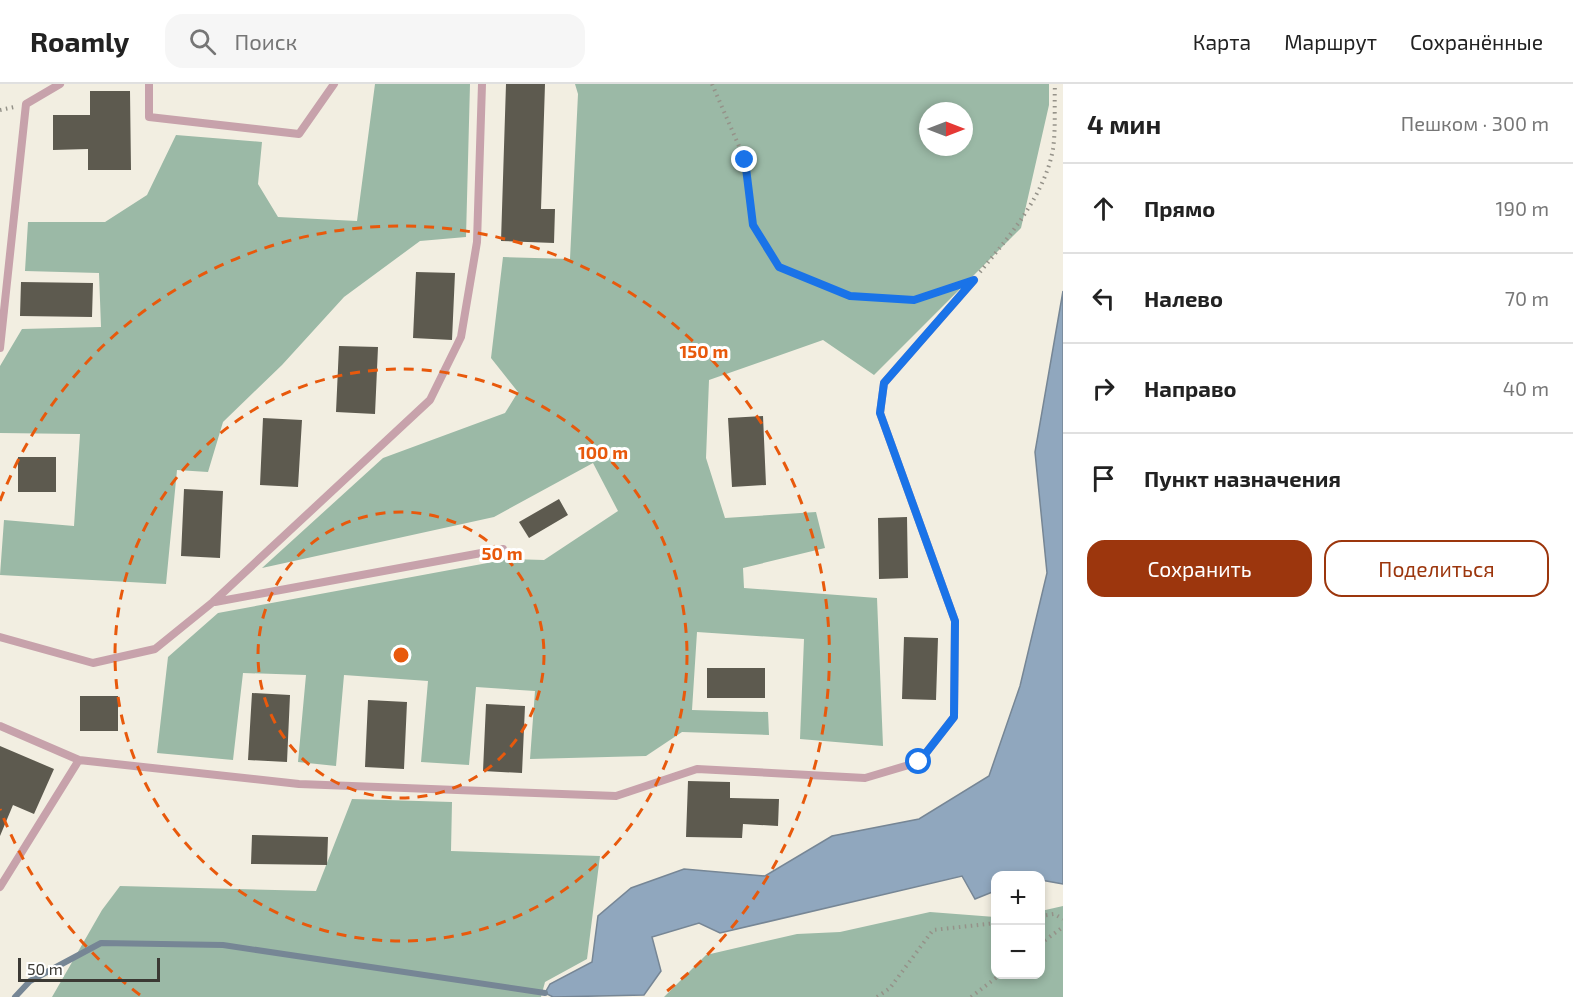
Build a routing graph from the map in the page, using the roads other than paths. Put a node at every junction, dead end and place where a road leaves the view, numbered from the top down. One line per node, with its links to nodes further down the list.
1 (60, 84): 6 (lane)
2 (148, 84): 3 (lane)
3 (334, 84)
4 (482, 84): 8 (lane)
5 (974, 280): 11 (lane)
6 (0, 348)
7 (503, 549): 8 (lane)
8 (213, 602): 9 (lane)
9 (0, 637)
10 (0, 726): 11 (lane)
11 (79, 760): 12 (lane)
12 (0, 887)

